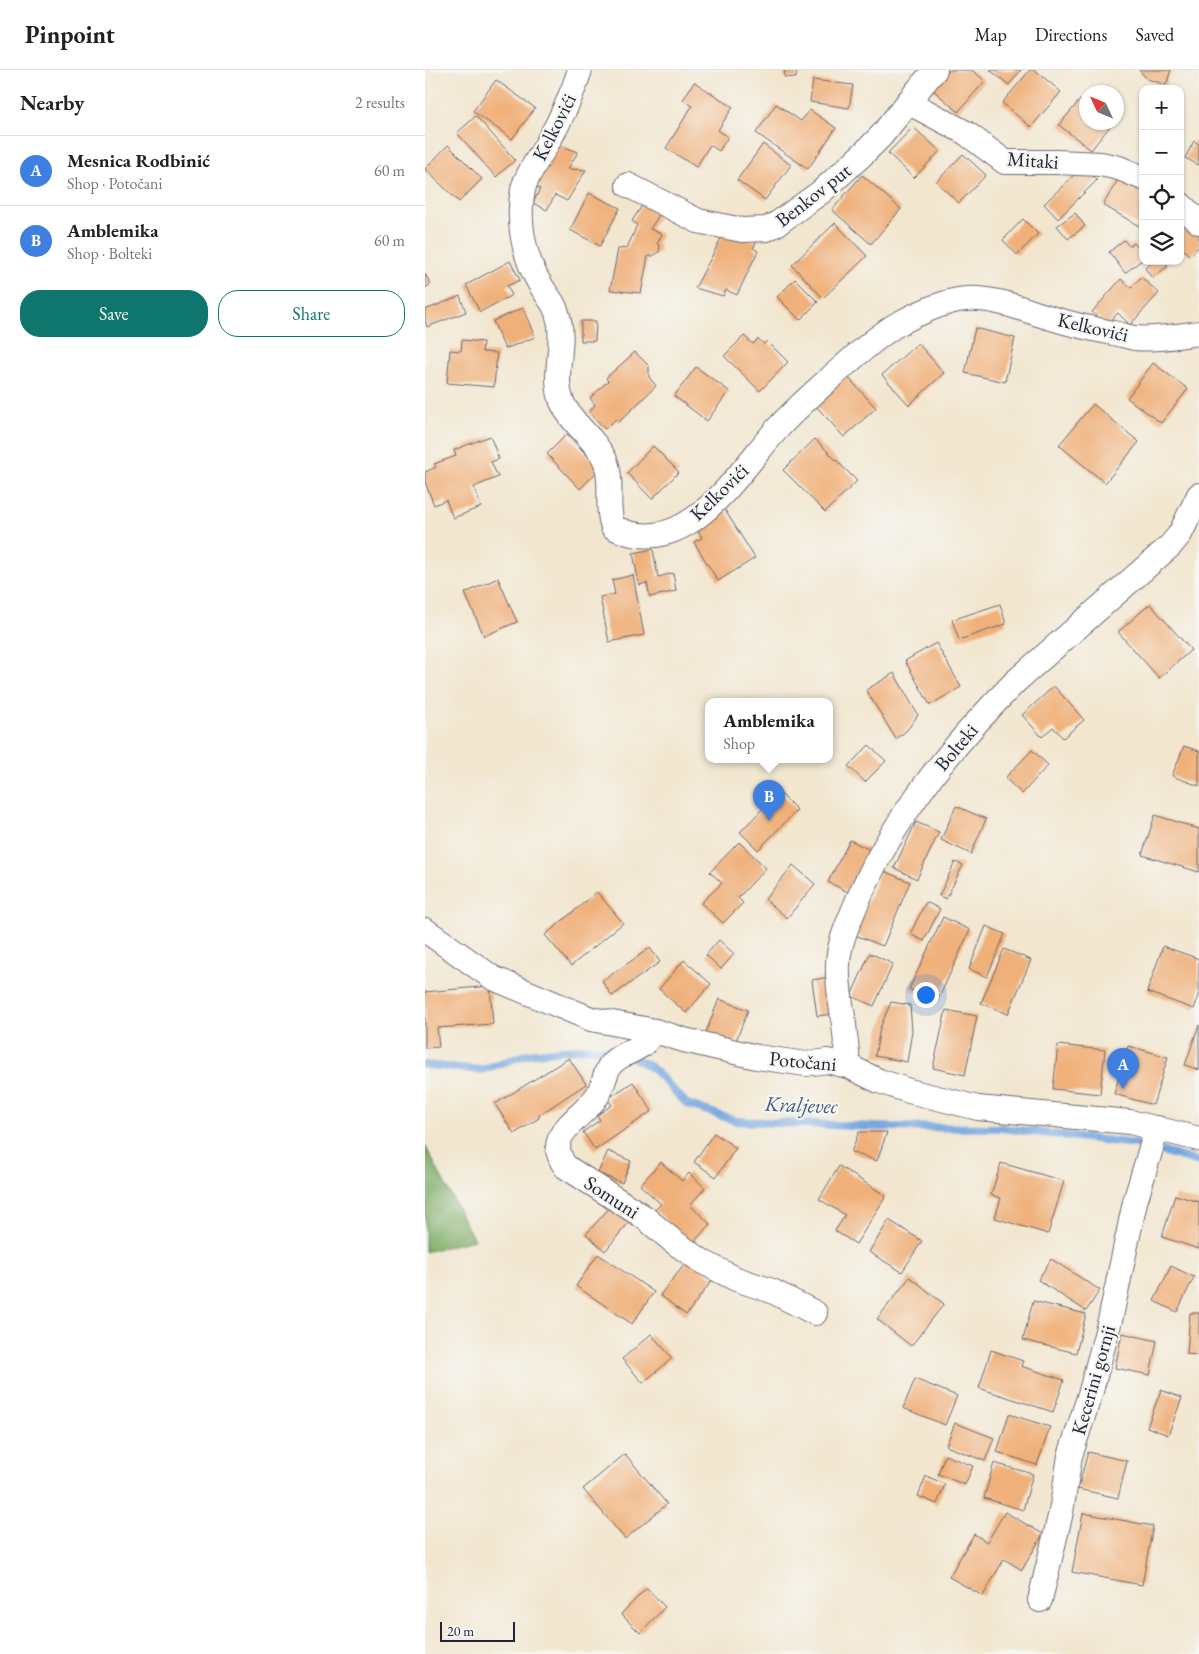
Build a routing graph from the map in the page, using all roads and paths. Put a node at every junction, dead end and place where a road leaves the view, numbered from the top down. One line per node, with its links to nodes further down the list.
1 (580, 70): 8 (street, Kelkovići)
2 (935, 70): 3 (street, Benkov put)
3 (908, 102): 4 (street, Mitaki); 5 (street, Benkov put)
4 (1139, 176)
5 (628, 185)
6 (1184, 208): 7 (street)
7 (1199, 222)
8 (1199, 333)
9 (1199, 495): 12 (street, Bolteki)
10 (425, 930): 11 (street, Potočani)
11 (655, 1031): 12 (street, Potočani); 15 (street, Somuni)
12 (848, 1066): 14 (street, Potočani)
13 (1199, 1139): 14 (street, Potočani)
14 (1153, 1142): 16 (street, Kecerini gornji)
15 (815, 1313)
16 (1040, 1600)

